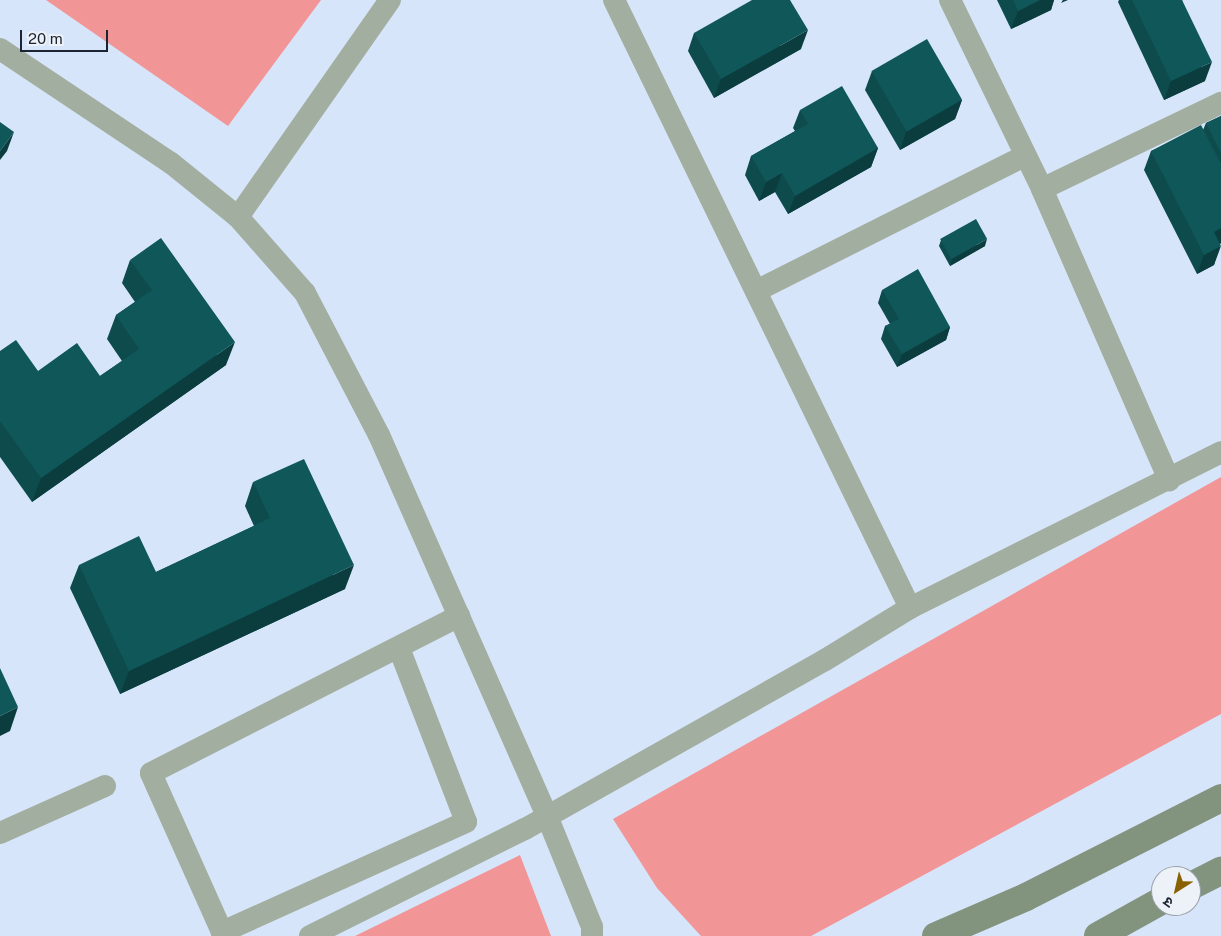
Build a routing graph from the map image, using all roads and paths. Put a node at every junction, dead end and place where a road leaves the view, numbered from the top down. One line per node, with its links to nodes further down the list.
1 (390, 0): 8 (street)
2 (614, 0): 9 (street)
3 (950, 0): 6 (street)
4 (0, 48): 8 (street)
5 (1221, 104): 7 (street)
6 (1025, 156): 7 (street); 9 (street)
7 (1042, 189): 11 (street)
8 (238, 217): 13 (street)
9 (756, 291): 12 (street)
10 (1221, 452): 11 (street)
11 (1169, 480): 12 (street)
12 (910, 608): 17 (street)
13 (459, 616): 14 (street); 17 (street)
14 (399, 648): 14 (street)
15 (105, 786): 18 (street)
16 (1221, 798): 22 (street)
17 (547, 816): 20 (street); 21 (street)
18 (0, 833)
19 (1151, 907): 23 (street)
20 (596, 933)
21 (310, 936)
22 (936, 936)
23 (1098, 936)

